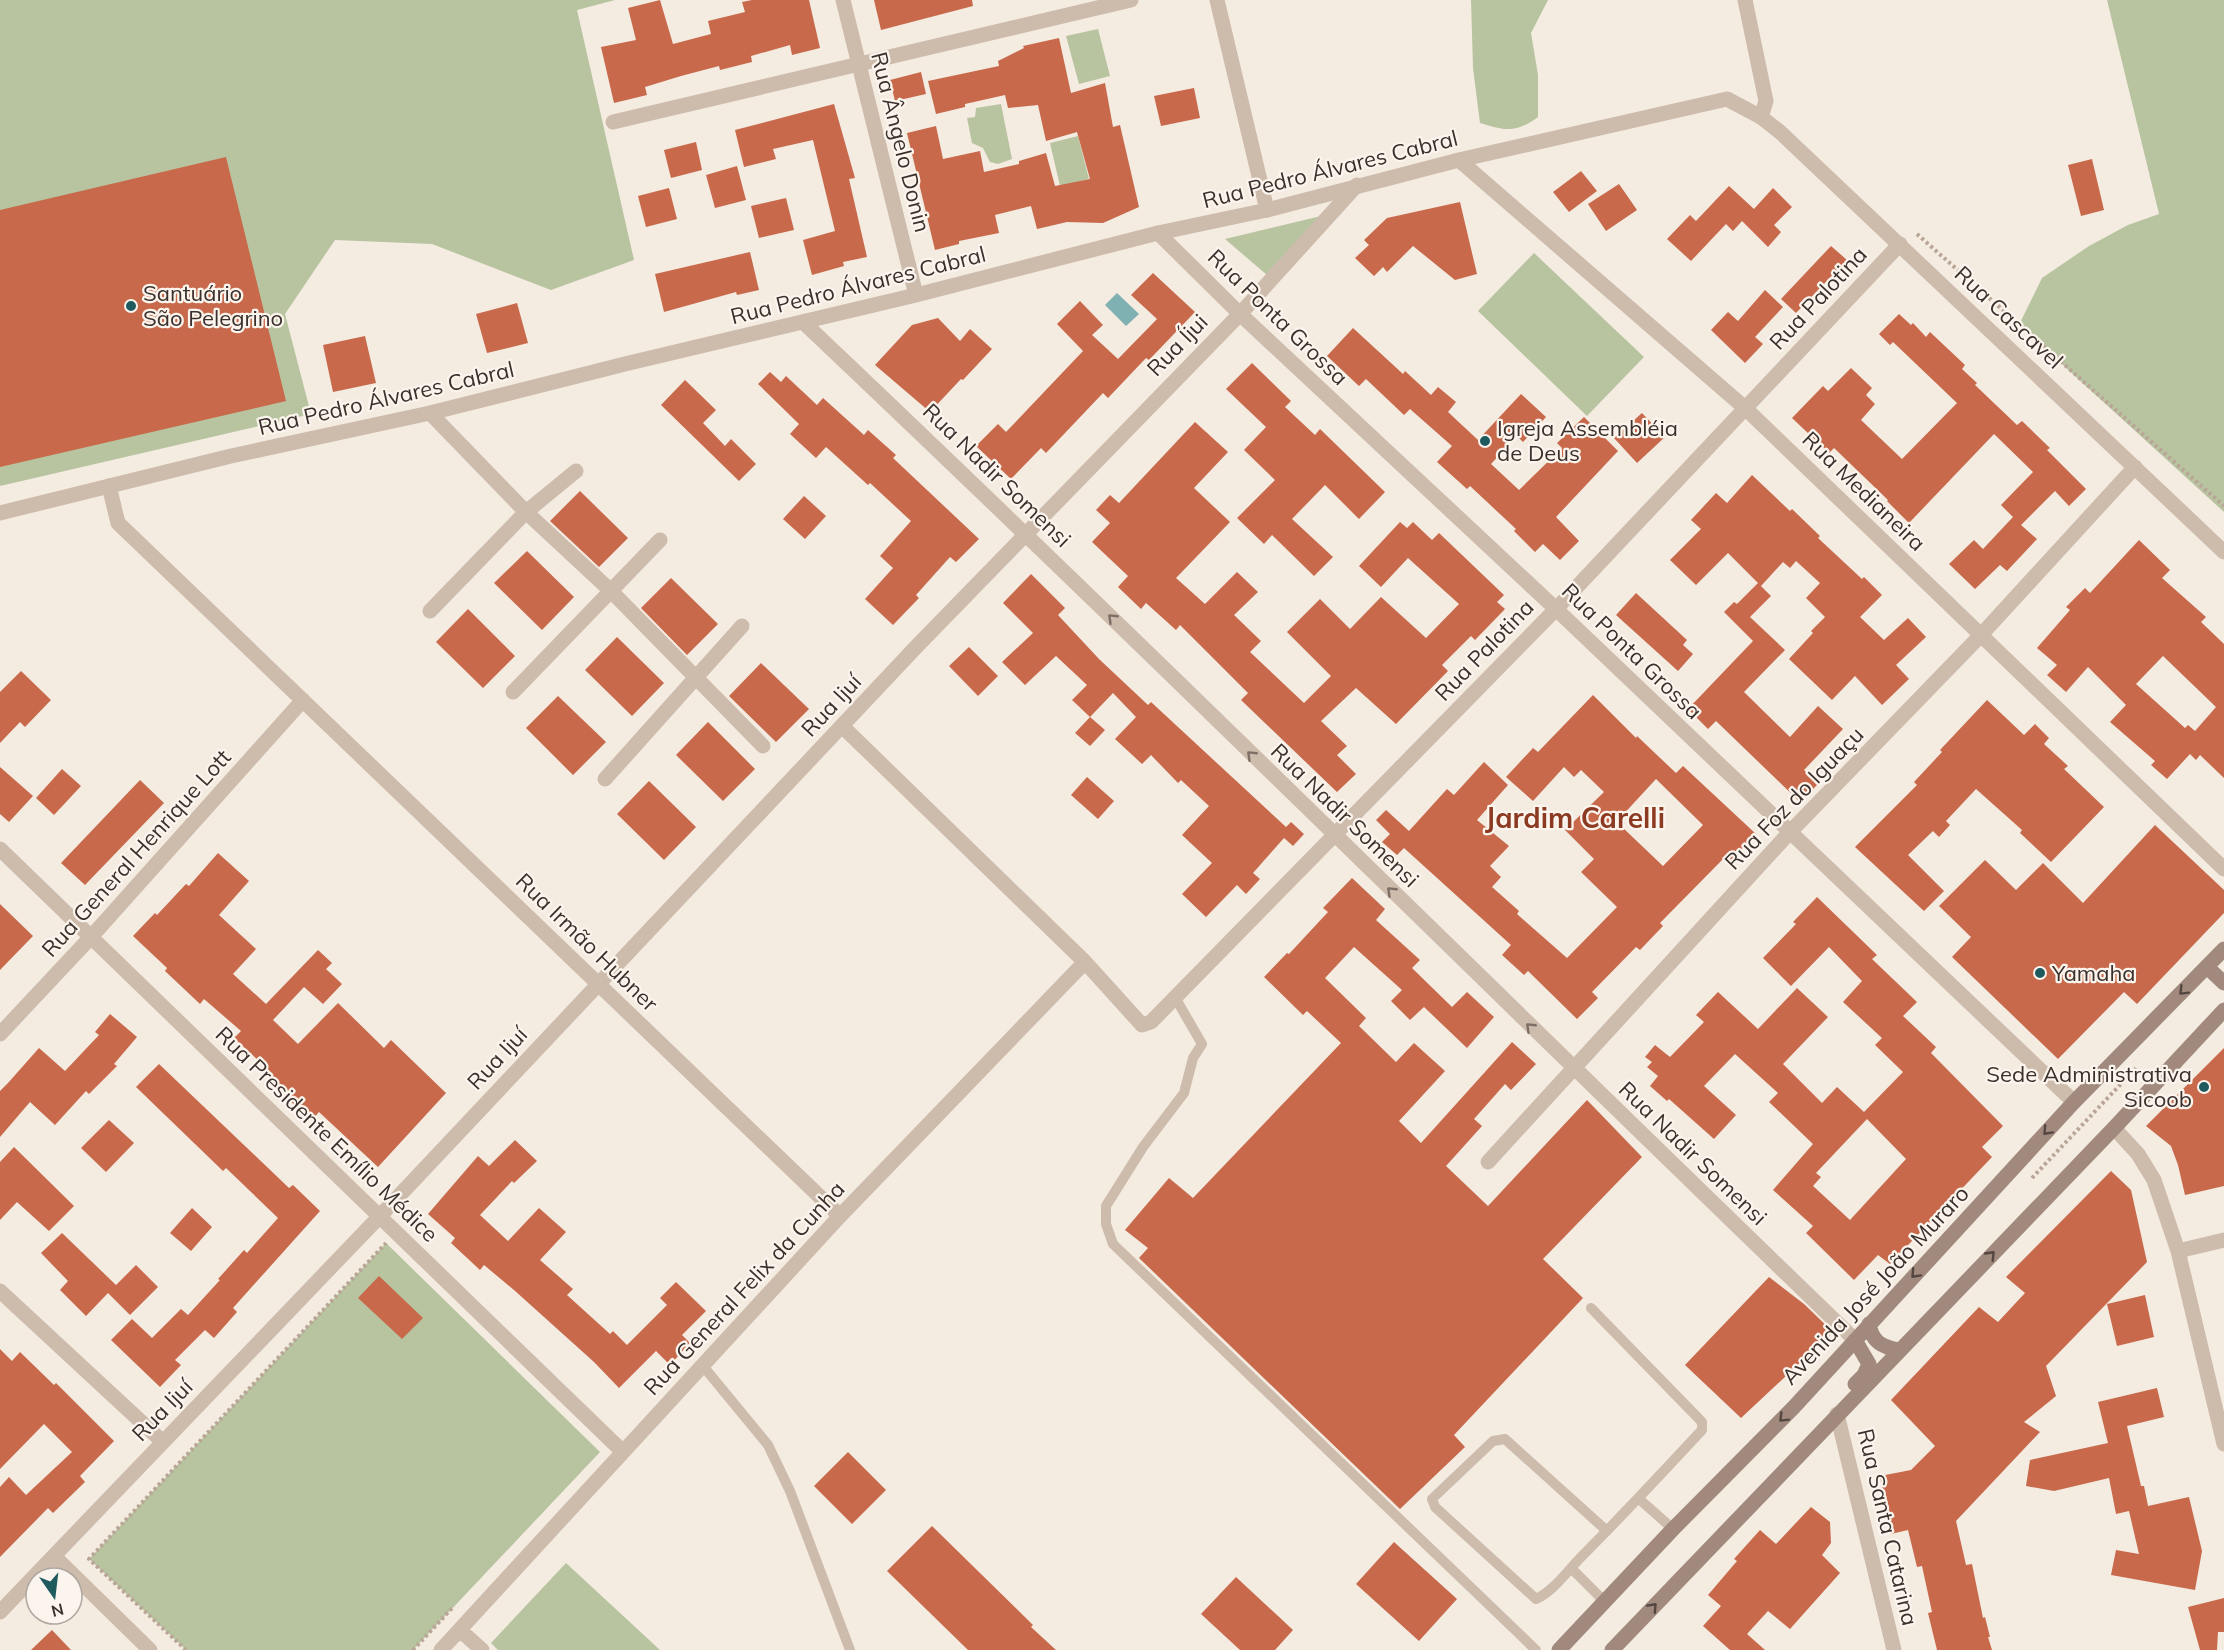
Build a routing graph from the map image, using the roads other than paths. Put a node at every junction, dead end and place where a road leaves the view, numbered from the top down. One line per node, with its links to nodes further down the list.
1 (843, 0): 5 (street, Rua Ângelo Donin)
2 (1131, 0): 5 (street)
3 (1217, 0): 11 (street)
4 (1745, 0): 7 (street)
5 (859, 66): 8 (street); 14 (street, Rua Ângelo Donin)
6 (1727, 99): 7 (street, Rua Cascavel); 9 (street, Rua Pedro Álvares Cabral)
7 (1761, 117): 13 (street, Rua Cascavel)
8 (613, 122)
9 (1459, 160): 10 (street, Rua Pedro Álvares Cabral); 17 (street, Rua Medianeira)
10 (1357, 185): 11 (street, Rua Pedro Álvares Cabral); 15 (street, Rua Íjui)
11 (1267, 210): 12 (street, Rua Pedro Álvares Cabral)
12 (1158, 233): 14 (street, Rua Pedro Álvares Cabral); 15 (street, Rua Ponta Grossa)
13 (1900, 244): 17 (street, Rua Palotina); 19 (street, Rua Cascavel)
14 (916, 296): 16 (street, Rua Pedro Álvares Cabral)
15 (1240, 314): 24 (street, Rua Íjui); 28 (street, Rua Ponta Grossa)
16 (803, 322): 18 (street, Rua Pedro Álvares Cabral); 24 (street, Rua Nadir Somensi)
17 (1745, 408): 28 (street, Rua Palotina); 31 (street, Rua Medianeira)
18 (430, 413): 21 (street, Rua Pedro Álvares Cabral); 22 (street)
19 (2135, 467): 26 (street, Rua Cascavel); 31 (street, Rua Foz do Iguaçu)
20 (576, 471): 22 (street)
21 (109, 486): 23 (street, Rua Pedro Álvares Cabral); 34 (street, Rua Irmão Hubner)
22 (526, 512): 27 (street); 29 (street)
23 (0, 513)
24 (1026, 533): 35 (street, Rua Ijuí); 39 (street, Rua Nadir Somensi, one-way to 24)
25 (660, 540): 27 (street)
26 (2224, 552)
27 (611, 591): 32 (street); 33 (street)
28 (1556, 609): 38 (street, Rua Ponta Grossa); 39 (street, Rua Palotina)
29 (430, 611)
30 (742, 626): 32 (street)
31 (1981, 635): 38 (street, Rua Foz do Iguaçu); 41 (street, Rua Medianeira)
32 (696, 678): 36 (street); 37 (street)
33 (513, 692)
34 (303, 700): 42 (street, Rua General Henrique Lott); 46 (street, Rua Irmão Hubner)
35 (842, 726): 44 (street); 46 (street, Rua Ijuí)
36 (763, 746)
37 (605, 779)
38 (1790, 832): 51 (street, Rua Foz do Iguaçu); 52 (street, Rua Ponta Grossa)
39 (1335, 837): 48 (street, Rua Palotina); 51 (street, Rua Nadir Somensi, one-way to 39)
40 (0, 849): 42 (street, Rua Presidente Emílio Médice)
41 (2224, 869)
42 (91, 937): 50 (street, Rua General Henrique Lott); 55 (street, Rua Presidente Emílio Médice)
43 (2224, 949): 45 (main road, Avenida José João Muraro)
44 (1085, 962): 48 (street, Rua Palotina); 56 (street, Rua General Felix da Cunha)
45 (2206, 968): 47 (main road); 52 (main road, Avenida José João Muraro, one-way to 52)
46 (598, 983): 55 (street, Rua Ijuí); 56 (street, Rua Irmão Hubner)
47 (2224, 983)
48 (1176, 999): 81 (lane)
49 (2224, 1010): 53 (main road)
50 (0, 1034)
51 (1572, 1068): 54 (street, Rua Foz do Iguaçu); 62 (street, Rua Nadir Somensi)
52 (2074, 1102): 61 (main road, Avenida José João Muraro, one-way to 61)
53 (2114, 1128): 58 (street); 63 (main road, one-way to 53)
54 (1488, 1162)
55 (380, 1216): 66 (street, Rua Ijuí); 68 (street, Rua Presidente Emílio Médice)
56 (840, 1216): 64 (street, Rua General Felix da Cunha)
57 (2224, 1240): 58 (street)
58 (2178, 1251): 67 (street)
59 (0, 1291): 66 (street)
60 (1591, 1308): 69 (lane)
61 (1869, 1324): 62 (main road, Avenida José João Muraro); 63 (main road)
62 (1855, 1340): 65 (main road); 70 (main road, Avenida José João Muraro, one-way to 70)
63 (1899, 1350): 65 (main road)
64 (702, 1366): 68 (street, Rua General Felix da Cunha); 80 (lane)
65 (1837, 1414): 83 (main road, one-way to 65); 84 (street, Rua Santa Catarina)
66 (163, 1442): 72 (street, Rua Ijuí)
67 (2224, 1444)
68 (623, 1452): 76 (street, Rua General Felix da Cunha)
69 (1638, 1498): 70 (lane); 71 (lane)
70 (1673, 1529): 74 (main road, Avenida José João Muraro)
71 (1607, 1531): 73 (lane); 73 (lane)
72 (54, 1556): 75 (street, Rua Ijuí); 77 (street)
73 (1571, 1568): 74 (lane)
74 (1605, 1602): 82 (main road, Avenida José João Muraro)
75 (0, 1612)
76 (460, 1630): 78 (street, Rua General Felix da Cunha); 79 (street)
77 (150, 1650)
78 (441, 1650)
79 (482, 1650)
80 (850, 1650)
81 (1536, 1650)
82 (1559, 1650)
83 (1612, 1650)
84 (1894, 1650)

